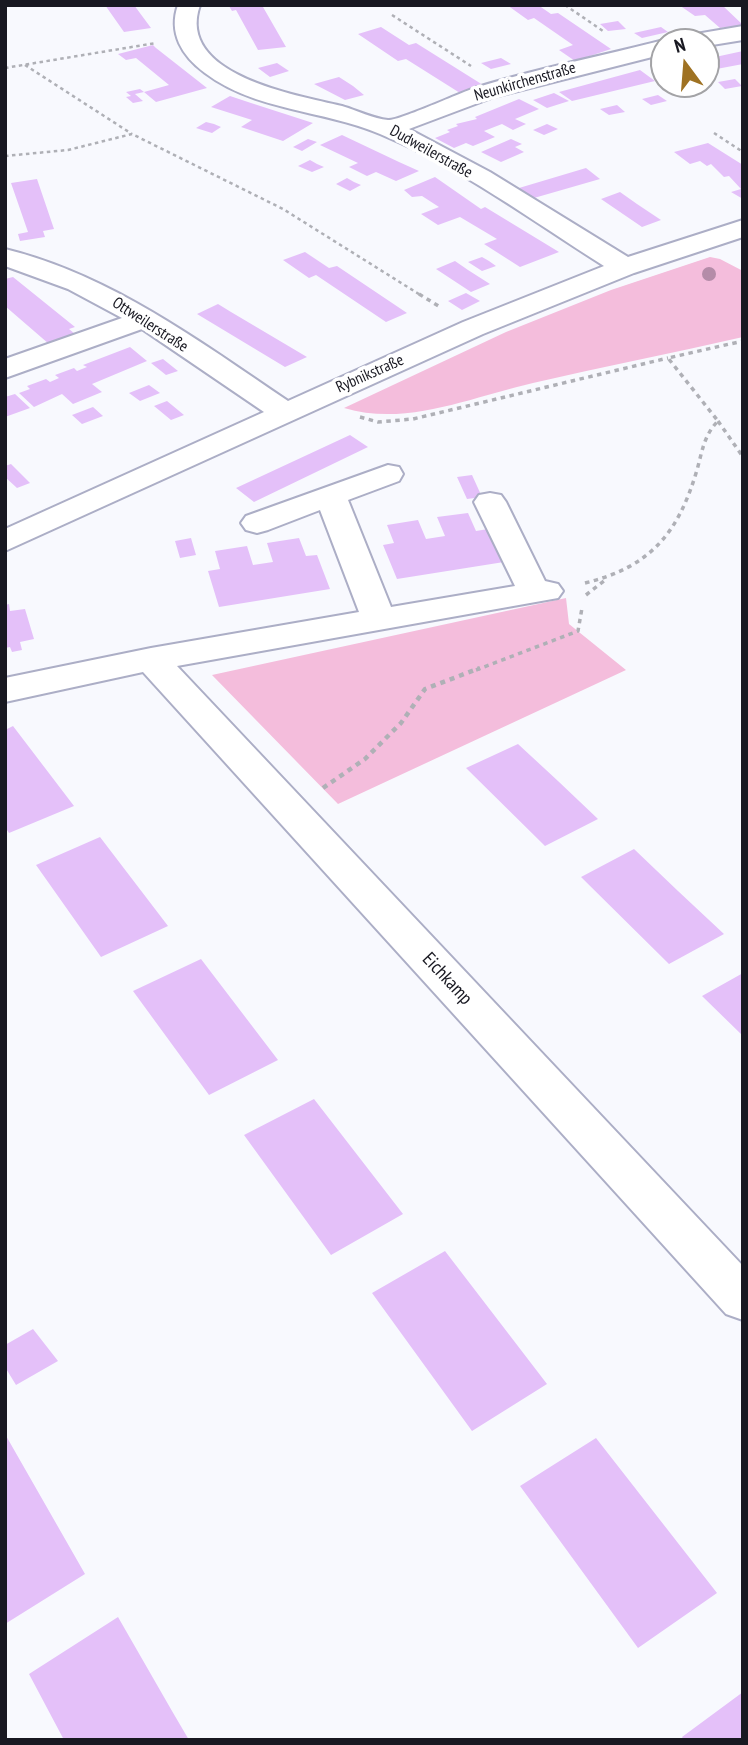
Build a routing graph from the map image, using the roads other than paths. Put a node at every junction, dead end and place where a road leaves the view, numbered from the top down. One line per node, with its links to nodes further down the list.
1 (189, 5): 5 (street, Dudweilerstraße)
2 (743, 33): 3 (street)
3 (720, 37)
4 (650, 50): 5 (street, Neunkirchenstraße)
5 (389, 128): 9 (street, Dudweilerstraße)
6 (730, 232): 7 (street); 9 (street, Rybnikstraße)
7 (743, 252)
8 (5, 257): 10 (street, Ottweilerstraße)
9 (625, 267): 12 (street, Rybnikstraße)
10 (142, 320): 11 (street); 12 (street, Ottweilerstraße)
11 (5, 369)
12 (297, 407): 17 (street, Rybnikstraße)
13 (388, 474): 14 (street)
14 (330, 495): 16 (street); 18 (street)
15 (490, 502): 18 (street)
16 (257, 523)
17 (5, 541)
18 (379, 620): 19 (street)
19 (152, 659): 20 (street); 21 (street, Eichkamp)
20 (5, 690)
21 (743, 1298)

